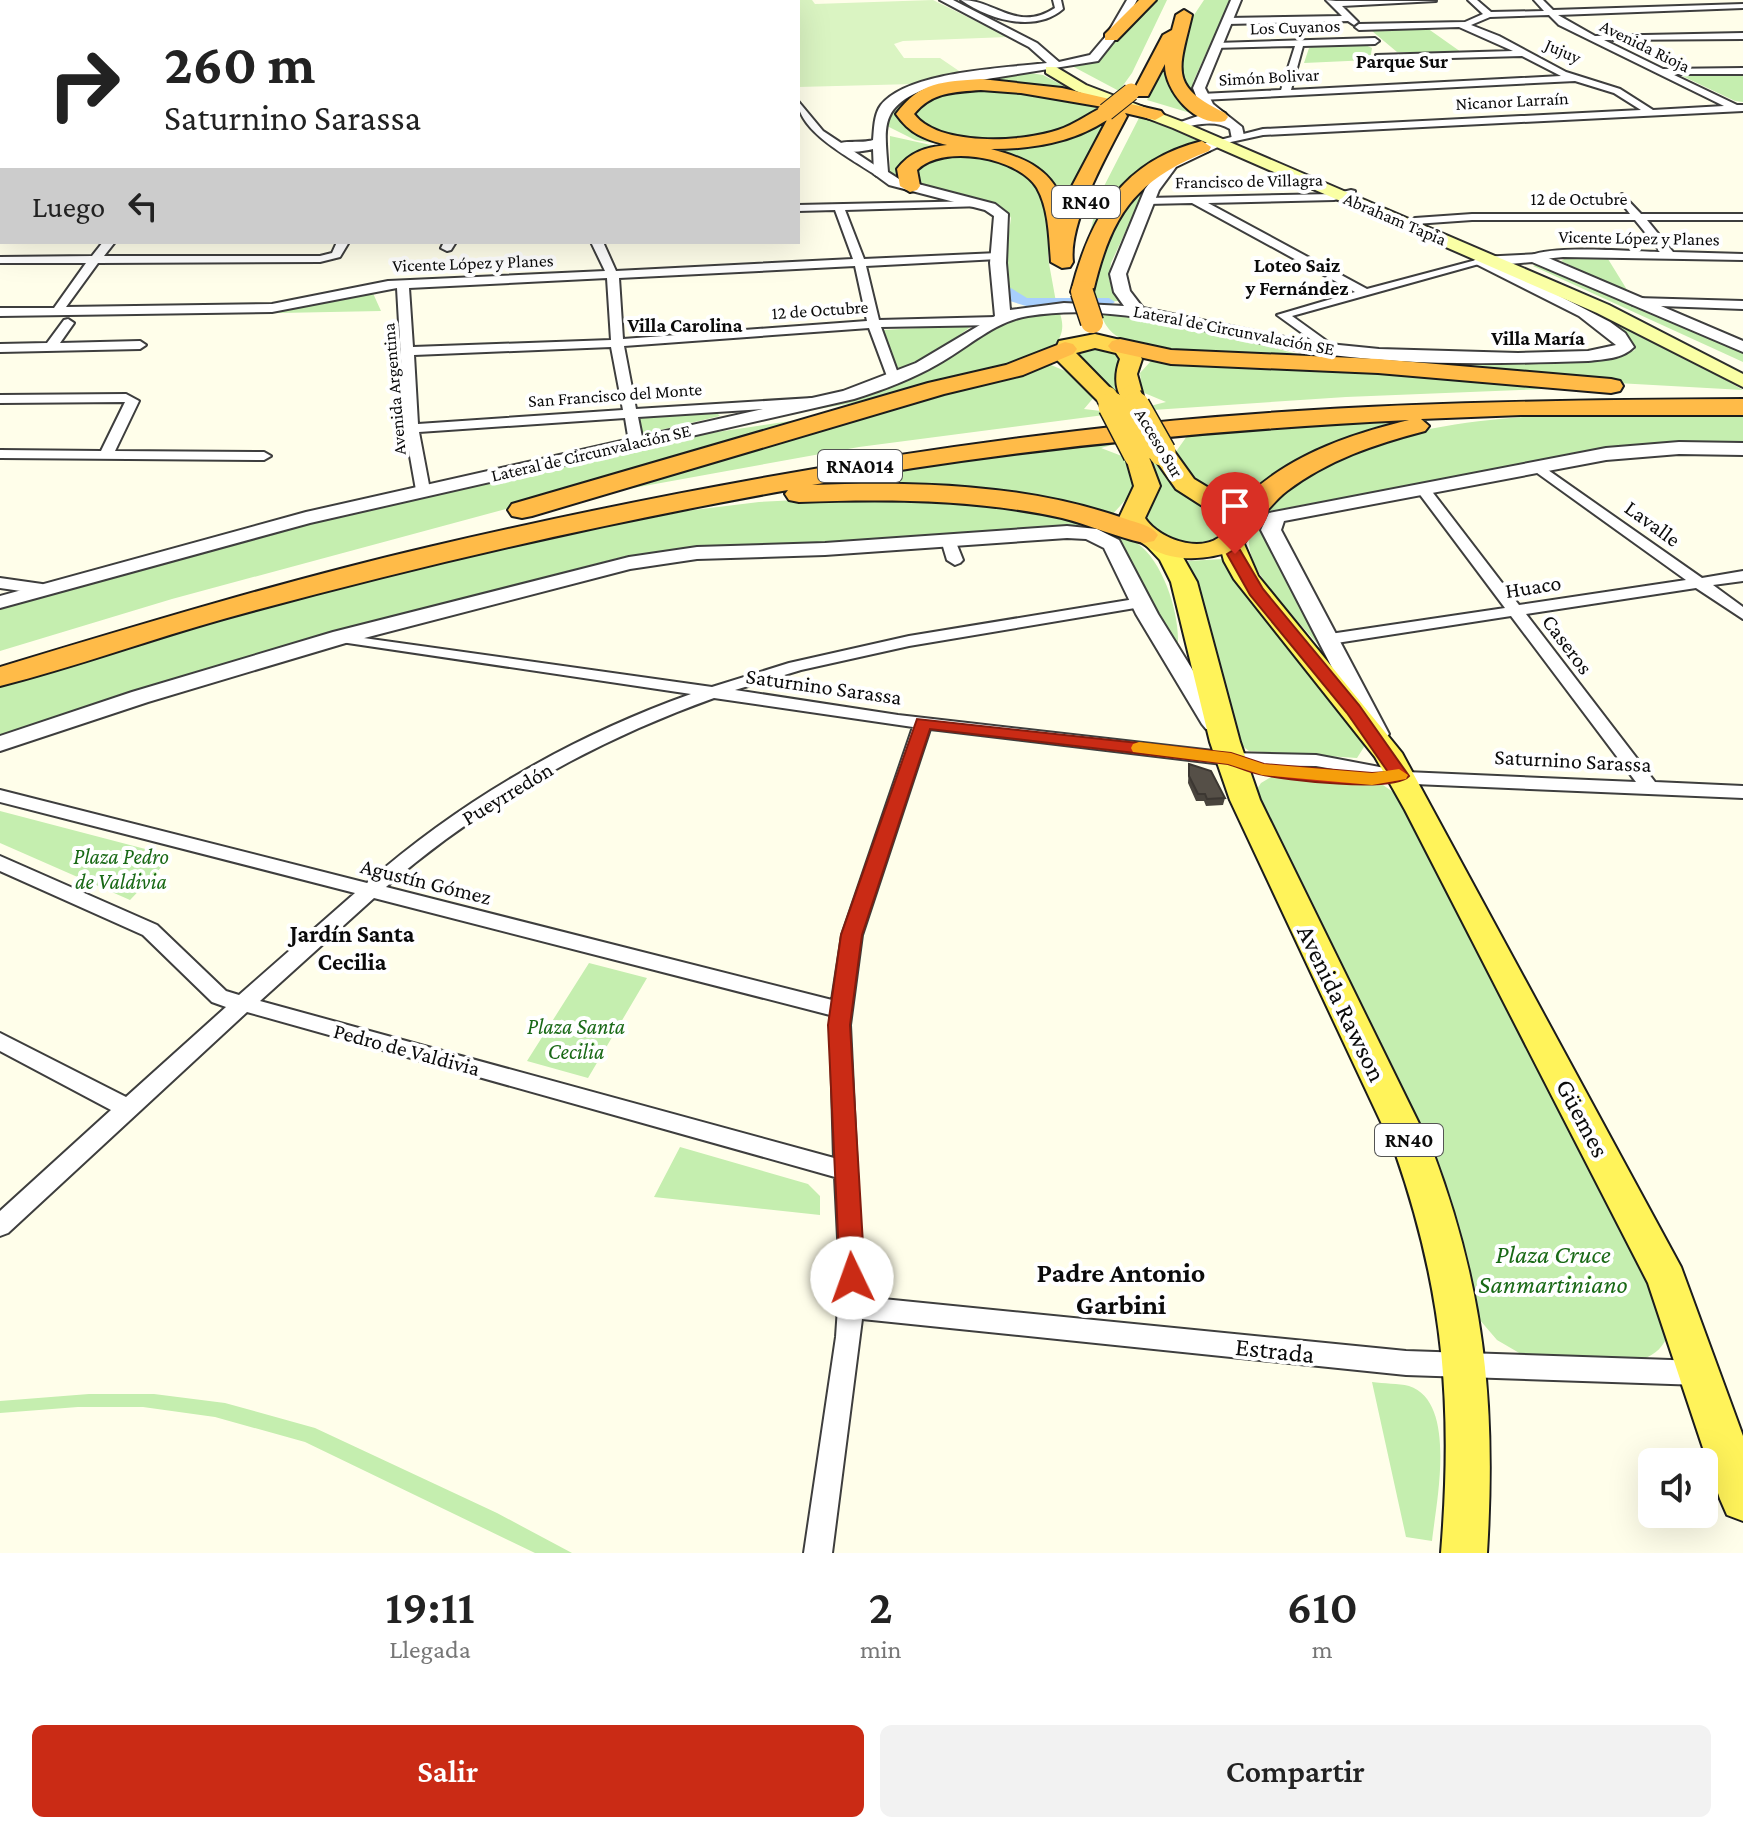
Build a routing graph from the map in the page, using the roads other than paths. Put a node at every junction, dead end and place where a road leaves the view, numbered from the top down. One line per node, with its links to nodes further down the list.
1 (945, 0): 29 (street, Abraham Tapia)
2 (965, 0): 17 (street)
3 (1132, 0): 24 (street)
4 (1148, 0): 24 (highway)
5 (1195, 0): 15 (highway, RN40)
6 (1236, 0): 20 (street)
7 (1472, 0): 18 (street)
8 (1538, 0): 16 (street, Avenida Rioja)
9 (1698, 0): 14 (street)
10 (1432, 1): 11 (street)
11 (1332, 2): 19 (street)
12 (1058, 3): 17 (street); 17 (street)
13 (1743, 6): 14 (street)
14 (1710, 7): 16 (street)
15 (1179, 8): 44 (highway, RN40); 47 (highway)
16 (1551, 13): 18 (street); 25 (street, Avenida Rioja)
17 (1050, 15)
18 (1489, 15): 21 (street)
19 (1349, 18): 20 (street); 22 (street)
20 (1227, 21): 28 (street)
21 (1460, 24): 22 (street); 30 (street, Jujuy)
22 (1359, 27): 26 (street)
23 (1743, 36): 25 (street)
24 (1111, 37): 32 (street)
25 (1593, 38): 34 (street, Avenida Rioja)
26 (1375, 41): 27 (street, Los Cuyanos); 31 (street)
27 (1300, 43): 28 (street, Los Cuyanos); 38 (street)
28 (1216, 46): 39 (street)
29 (1043, 53): 32 (street); 33 (street, Abraham Tapia)
30 (1525, 53): 31 (street); 36 (street, Jujuy)
31 (1379, 57): 37 (street)
32 (1091, 59): 33 (street)
33 (1053, 67): 43 (main road, Abraham Tapia); 45 (main road, Abraham Tapia); 46 (street)
34 (1661, 71): 35 (street); 41 (street, Avenida Rioja)
35 (1743, 71)
36 (1578, 78): 37 (street, Simón Bolivar); 42 (street, Jujuy)
37 (1375, 88): 38 (street, Simón Bolivar)
38 (1285, 93): 39 (street, Simón Bolivar)
39 (1201, 97): 47 (street)
40 (800, 107): 48 (street)
41 (1741, 109): 42 (street, Nicanor Larraín)
42 (1650, 112): 47 (street, Nicanor Larraín)
43 (1155, 115): 44 (highway); 45 (main road, Abraham Tapia)
44 (1117, 116): 73 (highway, RN40); 77 (highway, RN40)
45 (1184, 123): 47 (main road, Abraham Tapia)
46 (882, 132): 48 (street); 49 (highway); 50 (street)
47 (1223, 132): 52 (main road, Abraham Tapia); 55 (street); 77 (highway)
48 (840, 146): 50 (street)
49 (973, 151): 51 (highway); 73 (highway)
50 (881, 174): 51 (street)
51 (910, 186): 56 (street); 57 (street)
52 (1345, 194): 54 (street, Francisco de Villagra); 62 (main road, Abraham Tapia); 72 (main road, Abraham Tapia)
53 (1622, 197): 60 (street)
54 (1194, 200): 55 (street, Francisco de Villagra); 78 (street)
55 (1147, 201): 81 (street)
56 (980, 204): 57 (street); 66 (street)
57 (886, 206): 59 (street)
58 (800, 208): 59 (street)
59 (839, 208): 74 (street)
60 (1641, 217): 61 (street, 12 de Octubre); 62 (street, 12 de Octubre); 67 (street)
61 (1743, 217)
62 (1415, 221): 72 (main road, Abraham Tapia)
63 (107, 244): 70 (street)
64 (342, 244): 70 (street)
65 (598, 244): 75 (street)
66 (998, 256): 74 (street, Vicente López y Planes); 84 (street)
67 (1670, 256): 68 (street, Vicente López y Planes); 69 (street, Vicente López y Planes)
68 (1534, 257): 72 (street); 79 (street)
69 (1743, 257)
70 (94, 259): 71 (street); 82 (street)
71 (0, 260)
72 (1494, 261): 78 (street); 96 (street, Lateral de Circunvalación SE); 100 (main road, Abraham Tapia)
73 (1062, 262): 77 (highway, RN40)
74 (860, 263): 75 (street, Vicente López y Planes); 87 (street)
75 (613, 276): 76 (street, Vicente López y Planes); 89 (street)
76 (403, 284): 82 (street, Vicente López y Planes); 97 (street, Avenida Argentina)
77 (1073, 292): 85 (highway, RN40)
78 (1366, 293): 96 (street)
79 (1637, 302): 80 (street); 93 (street)
80 (1743, 305)
81 (1136, 310): 84 (street, Lateral de Circunvalación SE); 88 (street, Lateral de Circunvalación SE)
82 (58, 311): 83 (street, Vicente López y Planes)
83 (0, 312)
84 (999, 319): 87 (street, 12 de Octubre); 99 (street, Lateral de Circunvalación SE)
85 (1082, 322): 90 (highway); 95 (highway, RN40)
86 (68, 323): 92 (street)
87 (874, 324): 89 (street, 12 de Octubre); 99 (street)
88 (1227, 332): 96 (street, Lateral de Circunvalación SE); 98 (street)
89 (617, 343): 97 (street, 12 de Octubre); 106 (street)
90 (1116, 344): 95 (highway); 98 (highway); 112 (highway, Acceso Sur, bridge)
91 (140, 345): 92 (street)
92 (51, 347): 94 (street)
93 (1743, 347)
94 (0, 348)
95 (1066, 348): 101 (highway); 112 (highway, Acceso Sur, bridge)
96 (1331, 350)
97 (408, 351): 107 (street, Avenida Argentina)
98 (1378, 366): 100 (highway)
99 (894, 379): 103 (street, Lateral de Circunvalación SE)
100 (1740, 383): 121 (highway, RNA014)
101 (920, 393): 108 (street); 121 (highway)
102 (0, 399): 111 (street)
103 (821, 401): 106 (street, San Francisco del Monte); 108 (street, Lateral de Circunvalación SE)
104 (1707, 407): 105 (highway, RNA014); 118 (highway); 119 (highway, RNA014)
105 (1743, 407)
106 (629, 412): 107 (street, San Francisco del Monte); 109 (street)
107 (412, 428): 117 (street, Avenida Argentina)
108 (678, 433): 109 (street, Lateral de Circunvalación SE)
109 (636, 442): 117 (street, Lateral de Circunvalación SE)
110 (1743, 449): 115 (street)
111 (107, 453): 113 (street); 114 (street)
112 (1150, 453): 118 (highway, Acceso Sur); 120 (highway, Acceso Sur)
113 (0, 454)
114 (264, 456)
115 (1538, 467): 116 (street); 124 (street, Lavalle)
116 (1422, 488): 128 (street, Caseros); 132 (street, Güemes)
117 (423, 490): 125 (street, Lateral de Circunvalación SE)
118 (1235, 533): 120 (highway); 140 (main road, Güemes)
119 (494, 538): 120 (highway); 135 (highway, RNA014)
120 (1150, 539): 139 (main road, Avenida Rawson / RN40)
121 (369, 554): 134 (highway, RNA014)
122 (1743, 576): 124 (street, Huaco)
123 (0, 583): 125 (street)
124 (1700, 583): 128 (street, Huaco); 129 (street, Lavalle)
125 (42, 589): 126 (street, Lateral de Circunvalación SE)
126 (0, 602)
127 (1141, 603): 130 (street, Avenida Rawson / RN40); 136 (street, Pueyrredón); 139 (street, Avenida Rawson / RN40)
128 (1516, 611): 132 (street, Huaco); 141 (street, Caseros)
129 (1743, 614)
130 (416, 616): 131 (street); 133 (street)
131 (341, 637): 133 (street, Saturnino Sarassa); 138 (street)
132 (1330, 639): 140 (street, Güemes)
133 (413, 648): 136 (street, Saturnino Sarassa)
134 (0, 660)
135 (0, 677)
136 (711, 694): 137 (street, Saturnino Sarassa); 145 (street, Pueyrredón)
137 (923, 723): 139 (street, Saturnino Sarassa); 147 (street)
138 (0, 744)
139 (1228, 750): 140 (street, Saturnino Sarassa); 153 (main road, Avenida Rawson / RN40)
140 (1394, 765): 141 (street, Saturnino Sarassa); 154 (main road, Güemes)
141 (1650, 788): 142 (street, Saturnino Sarassa)
142 (1743, 792)
143 (0, 796): 145 (street, Agustín Gómez)
144 (0, 863): 146 (street, Pedro de Valdivia)
145 (370, 892): 146 (street, Pueyrredón); 147 (street, Agustín Gómez)
146 (242, 1004): 149 (street, Pueyrredón); 150 (street, Pedro de Valdivia)
147 (841, 1010): 150 (street)
148 (0, 1041): 149 (street)
149 (128, 1108): 151 (street, Pueyrredón)
150 (847, 1171): 152 (street)
151 (0, 1226)
152 (851, 1307): 153 (street, Estrada); 156 (street)
153 (1466, 1365): 154 (street, Estrada); 157 (main road, Avenida Rawson / RN40)
154 (1700, 1373): 155 (main road, Güemes)
155 (1743, 1499)
156 (818, 1553)
157 (1464, 1553)

